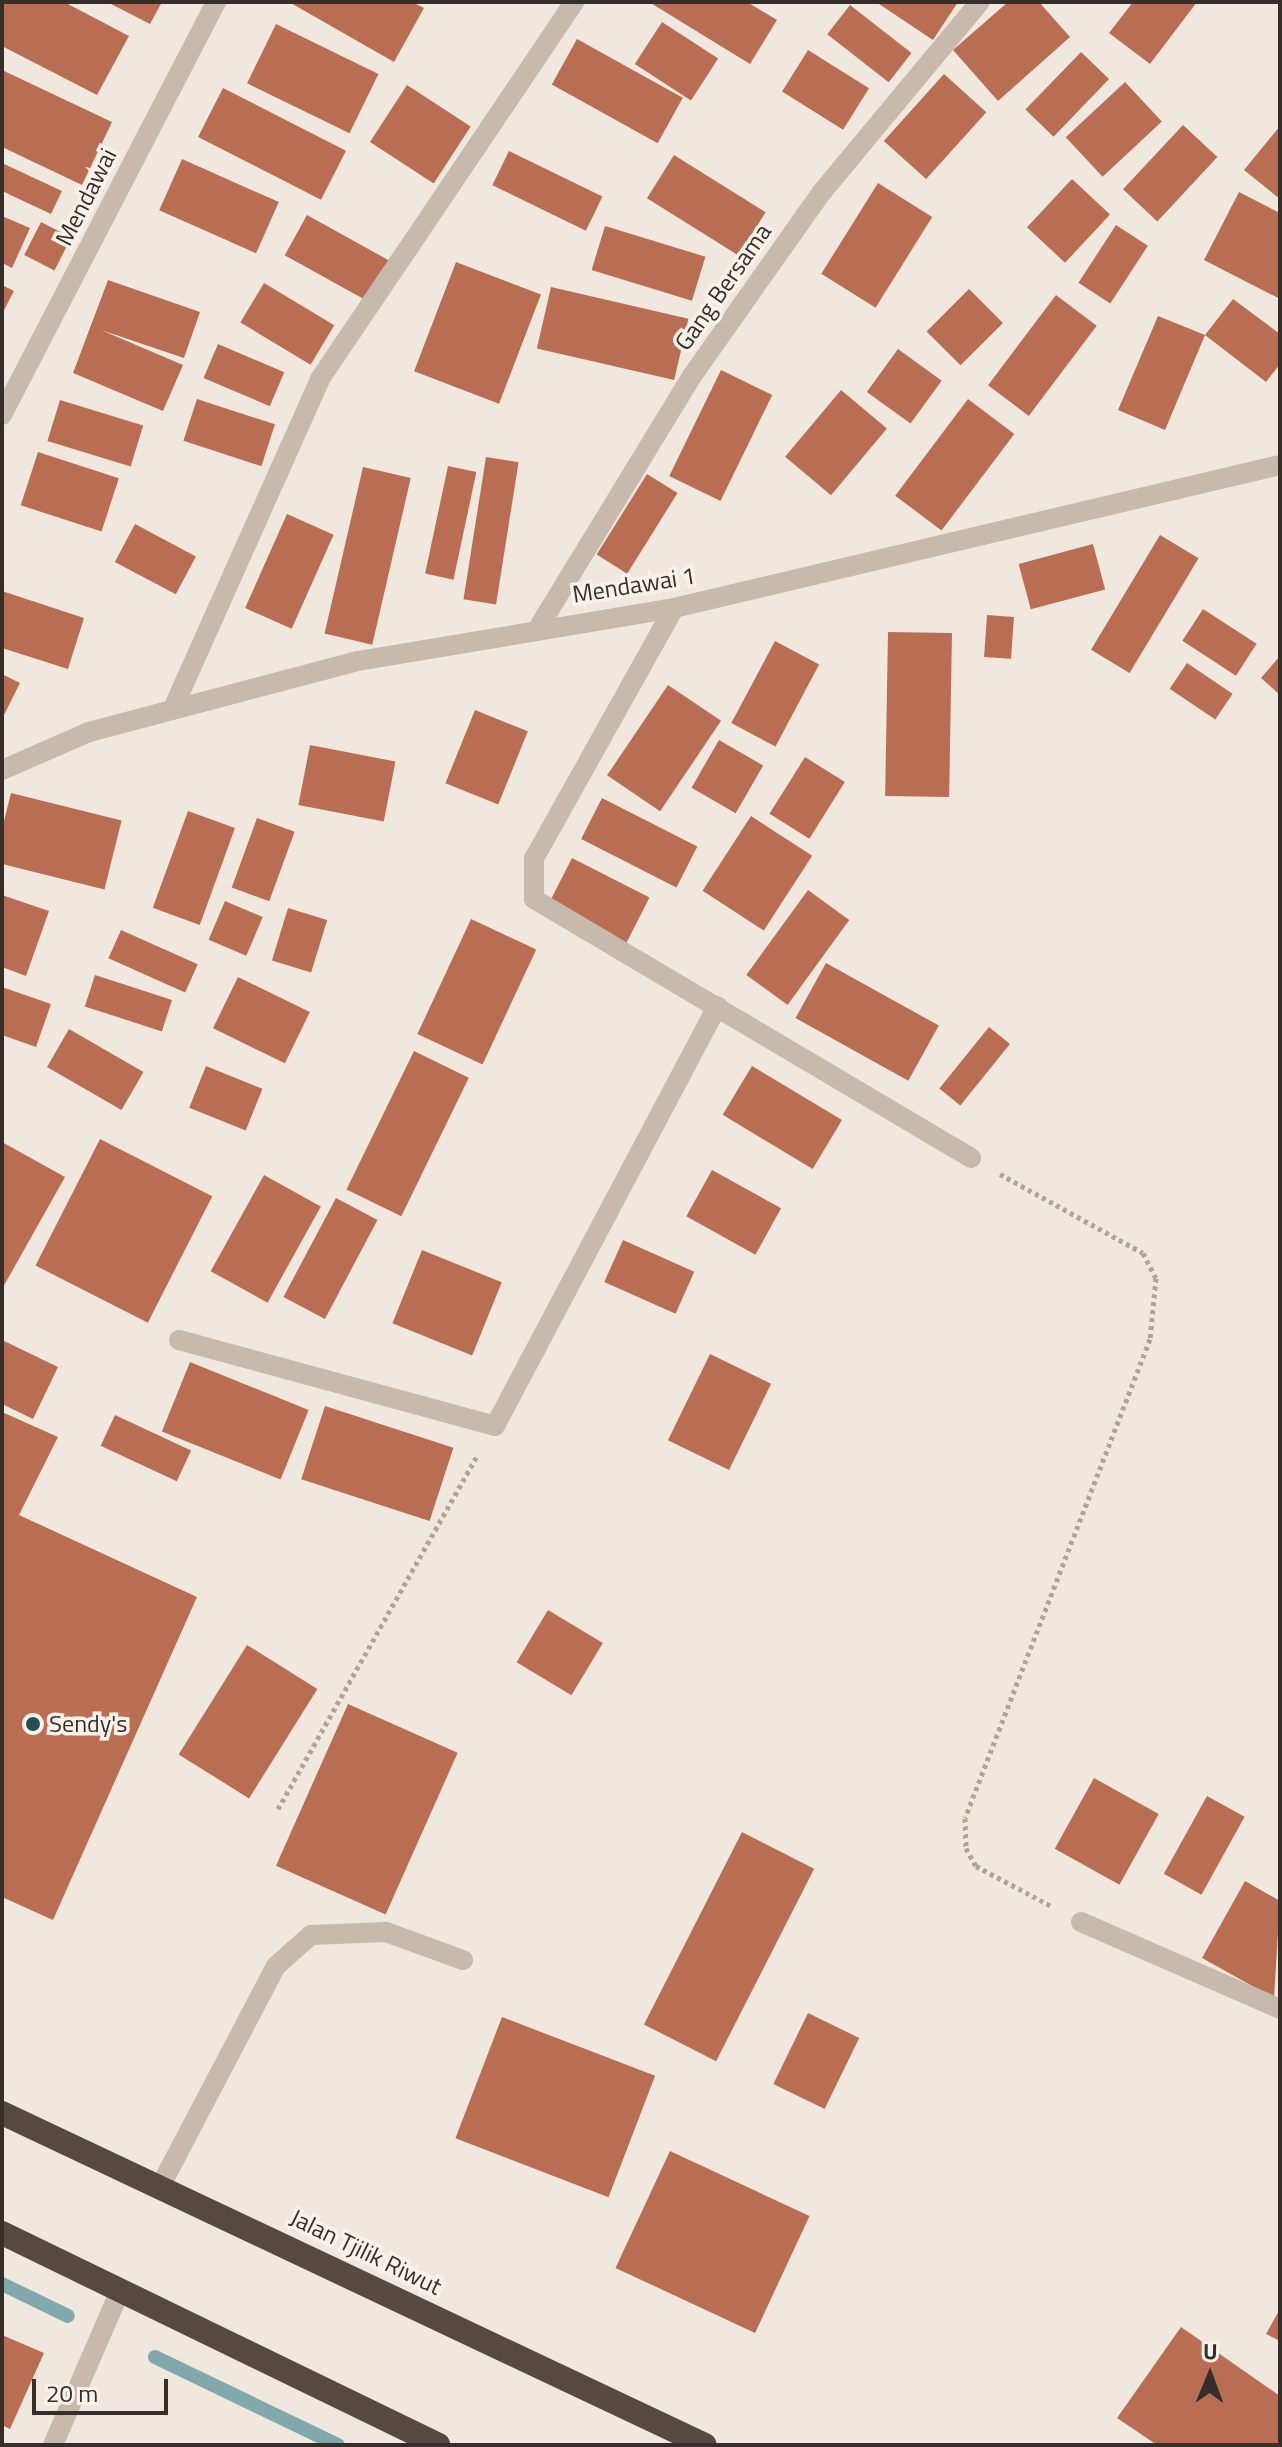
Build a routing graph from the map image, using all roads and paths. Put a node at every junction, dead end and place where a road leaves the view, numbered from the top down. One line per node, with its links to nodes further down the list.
1 (216, 2): 4 (street, Mendawai)
2 (574, 2): 8 (street)
3 (980, 2): 7 (street, Gang Bersama)
4 (2, 415)
5 (1280, 465): 6 (street, Mendawai 1)
6 (674, 608): 7 (street, Mendawai 1); 10 (street)
7 (540, 625): 8 (street, Mendawai 1)
8 (174, 706): 9 (street, Mendawai 1)
9 (2, 770)
10 (717, 1006): 11 (street); 13 (street)
11 (971, 1158): 15 (path)
12 (179, 1340): 13 (street)
13 (495, 1426): 14 (path)
14 (278, 1809)
15 (1081, 1922): 17 (street)
16 (463, 1960): 19 (street)
17 (1280, 2009)
18 (2, 2113): 19 (highway, Jalan Tjilik Riwut)
19 (161, 2185): 24 (highway, Jalan Tjilik Riwut)
20 (2, 2233): 21 (highway)
21 (119, 2293): 22 (street); 23 (highway)
22 (53, 2445)
23 (438, 2445)
24 (705, 2445)

